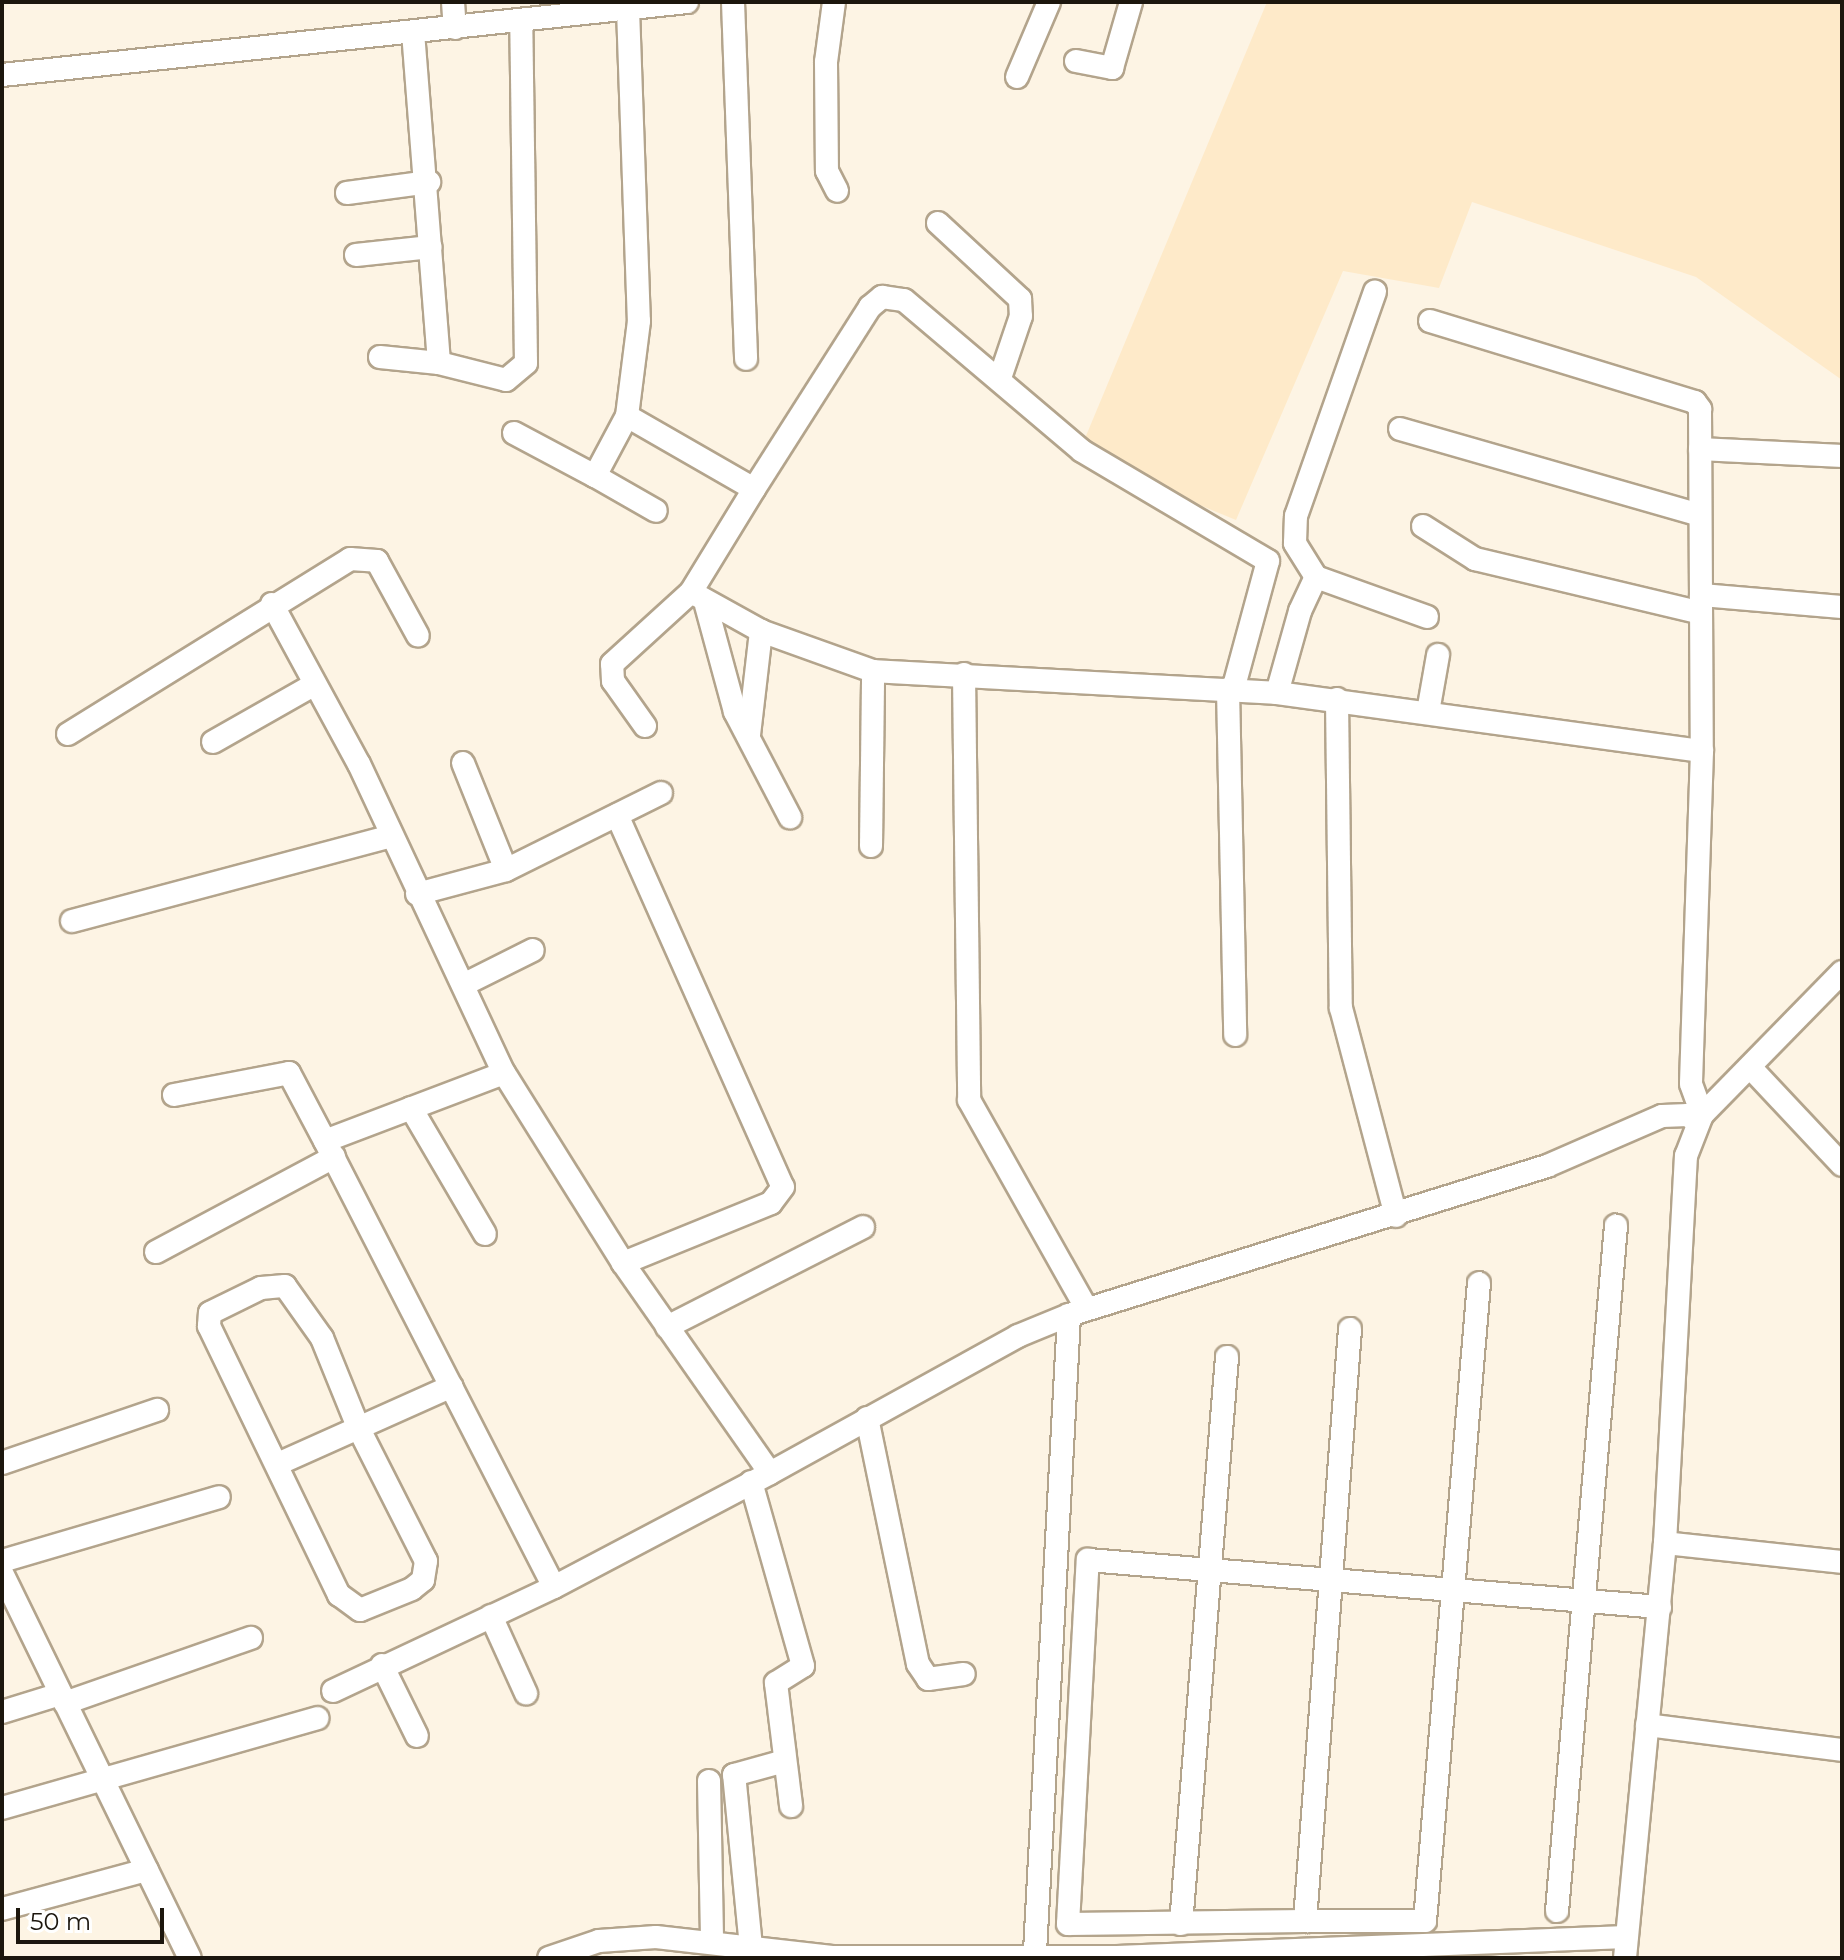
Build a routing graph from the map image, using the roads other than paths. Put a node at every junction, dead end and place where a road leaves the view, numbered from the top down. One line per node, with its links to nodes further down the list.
1 (453, 2): 9 (street)
2 (687, 2): 7 (street)
3 (733, 2): 23 (street)
4 (834, 2): 15 (street)
5 (1049, 2): 13 (street)
6 (1131, 2): 11 (street)
7 (628, 9): 8 (street); 26 (street)
8 (521, 20): 9 (street); 24 (street)
9 (455, 28): 10 (street)
10 (413, 32): 12 (street); 14 (street)
11 (1076, 61)
12 (2, 75)
13 (1017, 77)
14 (429, 182): 16 (street); 18 (street)
15 (837, 191)
16 (347, 193)
17 (938, 223): 25 (street)
18 (431, 247): 19 (street); 24 (street)
19 (356, 255)
20 (1375, 292): 36 (street)
21 (1430, 321): 29 (street)
22 (380, 357): 24 (street)
23 (746, 359)
24 (439, 363)
25 (1000, 378): 32 (street); 48 (street)
26 (627, 416): 31 (street); 32 (street)
27 (1400, 429): 34 (street)
28 (514, 433): 31 (street)
29 (1700, 449): 30 (street); 34 (street)
30 (1842, 456)
31 (595, 476): 33 (street)
32 (754, 489): 37 (street)
33 (656, 511)
34 (1700, 515): 39 (street)
35 (1423, 526): 39 (street)
36 (1316, 577): 41 (street); 49 (street)
37 (698, 599): 42 (street); 52 (street); 54 (street)
38 (272, 604): 43 (street); 47 (street); 53 (street)
39 (1701, 604): 40 (street); 56 (street)
40 (1842, 607)
41 (1427, 617)
42 (761, 631): 45 (street); 54 (street)
43 (418, 636)
44 (1438, 655): 51 (street)
45 (873, 671): 46 (street); 62 (street)
46 (964, 674): 48 (street); 84 (street)
47 (315, 684): 55 (street); 61 (street)
48 (1231, 689): 49 (street); 69 (street)
49 (1277, 693): 50 (street)
50 (1337, 699): 51 (street); 77 (street)
51 (1428, 712): 56 (street)
52 (645, 726)
53 (68, 734)
54 (749, 735): 60 (street)
55 (213, 742)
56 (1702, 751): 74 (street)
57 (463, 763): 63 (street)
58 (661, 793): 59 (street)
59 (617, 815): 63 (street); 82 (street)
60 (790, 817)
61 (391, 836): 64 (street); 65 (street)
62 (871, 846)
63 (506, 870): 64 (street)
64 (417, 894): 68 (street)
65 (72, 921)
66 (533, 950): 68 (street)
67 (1842, 972): 70 (street)
68 (463, 985): 71 (street)
69 (1235, 1035)
70 (1750, 1067): 74 (street); 76 (street)
71 (504, 1073): 73 (street); 82 (street)
72 (174, 1095): 75 (street)
73 (411, 1108): 75 (street); 80 (street)
74 (1700, 1119): 77 (street); 96 (street)
75 (329, 1149): 81 (street); 88 (street)
76 (1842, 1165)
77 (1396, 1216): 84 (street)
78 (1616, 1226): 104 (street)
79 (863, 1227): 85 (street)
80 (485, 1234)
81 (156, 1252)
82 (623, 1263): 85 (street)
83 (1479, 1283): 103 (street)
84 (1078, 1312): 90 (street); 132 (street)
85 (667, 1327): 94 (street)
86 (1350, 1329): 101 (street)
87 (1227, 1357): 99 (street)
88 (452, 1386): 91 (street); 102 (street)
89 (157, 1410): 92 (street)
90 (867, 1418): 94 (street); 109 (street)
91 (359, 1429): 93 (street); 93 (street); 93 (street)
92 (2, 1463)
93 (280, 1463)
94 (760, 1478): 102 (street); 118 (street)
95 (219, 1497): 97 (street)
96 (1665, 1543): 98 (street); 105 (street)
97 (2, 1561)
98 (1842, 1562)
99 (1208, 1567): 101 (street); 127 (street); 127 (street)
100 (2, 1573): 112 (street)
101 (1327, 1577): 103 (street); 126 (street)
102 (554, 1587): 106 (street)
103 (1451, 1588): 104 (street); 126 (street)
104 (1586, 1600): 105 (street); 125 (street)
105 (1660, 1607): 115 (street)
106 (491, 1616): 108 (street); 111 (street)
107 (251, 1638): 112 (street)
108 (382, 1665): 110 (street); 116 (street)
109 (964, 1674)
110 (333, 1691)
111 (526, 1693)
112 (62, 1699): 113 (street); 119 (street)
113 (2, 1712)
114 (317, 1718): 119 (street)
115 (1647, 1725): 117 (street); 130 (street)
116 (417, 1736)
117 (1842, 1750)
118 (785, 1761): 121 (street); 129 (street)
119 (101, 1778): 122 (street); 123 (street)
120 (709, 1781): 128 (street)
121 (791, 1806)
122 (2, 1808)
123 (147, 1870): 124 (street); 137 (street)
124 (2, 1909)
125 (1557, 1911)
126 (1305, 1921): 127 (street)
127 (1181, 1924)
128 (712, 1942): 129 (street); 138 (street)
129 (751, 1947): 135 (street)
130 (1626, 1948): 131 (street)
131 (1494, 1951): 133 (street)
132 (1035, 1952): 135 (street); 136 (street)
133 (1368, 1952): 134 (street)
134 (1239, 1953): 136 (street)
135 (792, 1956)
136 (1116, 1957)
137 (190, 1958)
138 (549, 1958)

